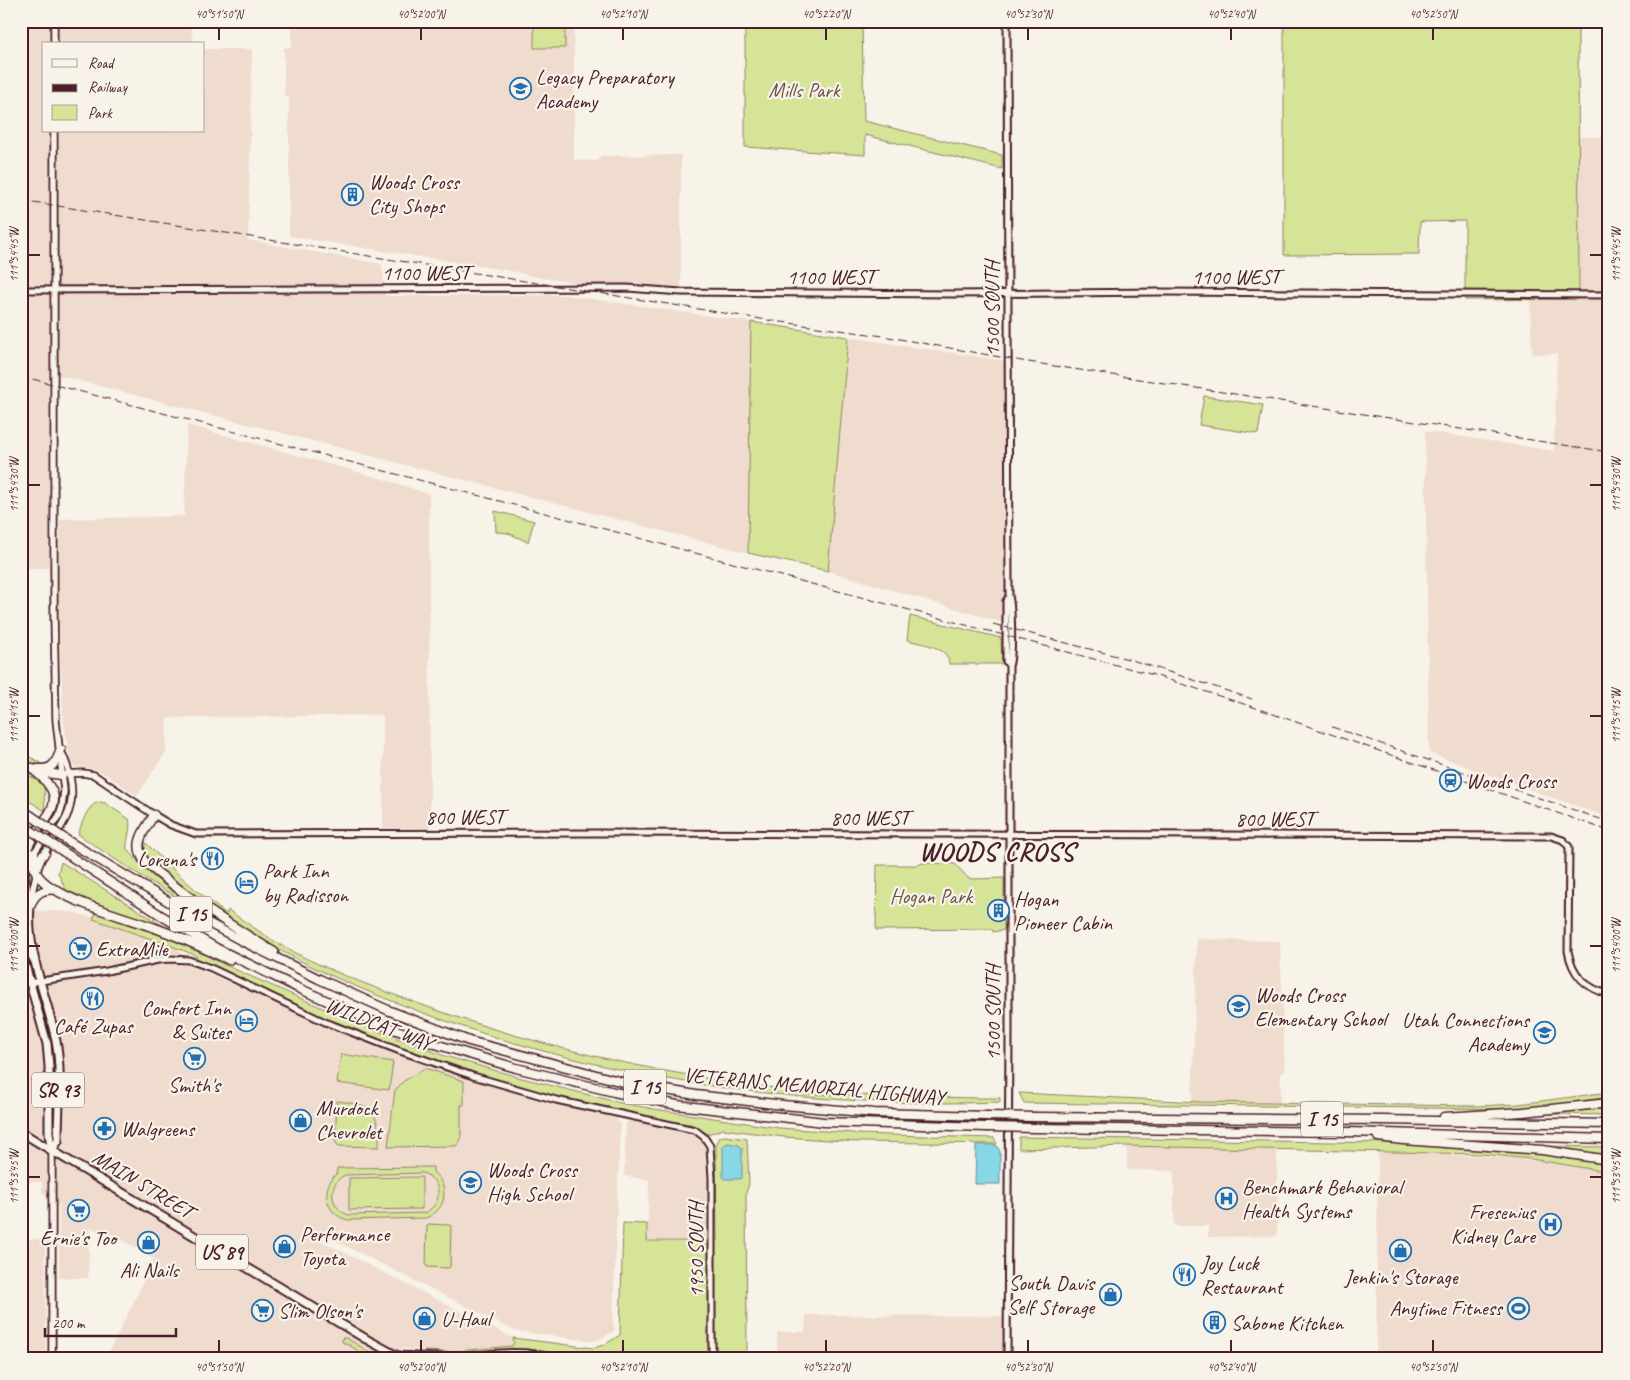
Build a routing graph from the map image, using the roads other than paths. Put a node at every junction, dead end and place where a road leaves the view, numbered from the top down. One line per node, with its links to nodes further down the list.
1 (54, 21): 3 (main road)
2 (1007, 21): 7 (street, 1500 SOUTH)
3 (54, 42)
4 (54, 132): 6 (main road)
5 (21, 290): 6 (street)
6 (54, 290): 7 (street, 1100 WEST); 9 (main road)
7 (1008, 293): 8 (street, 1100 WEST); 16 (street, 1500 SOUTH)
8 (1609, 294)
9 (61, 750): 11 (highway); 12 (main road)
10 (21, 765): 11 (highway)
11 (31, 768): 12 (highway); 20 (highway)
12 (66, 774): 14 (main road); 17 (main road); 18 (main road, SR 93)
13 (21, 809): 26 (highway, VETERANS MEMORIAL HIGHWAY / I 15, bridge)
14 (154, 815): 16 (street, 800 WEST); 26 (highway)
15 (22, 825): 30 (highway, VETERANS MEMORIAL HIGHWAY / I 15, bridge)
16 (1009, 835): 31 (street, 800 WEST); 45 (street, 1500 SOUTH)
17 (34, 853): 19 (highway); 20 (main road)
18 (45, 853): 19 (highway); 21 (main road, SR 93)
19 (33, 863): 20 (highway); 21 (highway)
20 (22, 865): 25 (highway)
21 (36, 872): 22 (highway); 23 (main road, SR 93)
22 (59, 891): 23 (highway); 30 (highway)
23 (30, 906): 25 (main road, SR 93)
24 (21, 950): 28 (main road, SR 93)
25 (34, 959): 27 (main road, SR 93)
26 (319, 979): 33 (highway, VETERANS MEMORIAL HIGHWAY / I 15, bridge)
27 (40, 981): 28 (street, WILDCAT WAY); 38 (street, WILDCAT WAY); 39 (main road, SR 93)
28 (30, 983): 29 (street, WILDCAT WAY); 39 (main road, SR 93)
29 (21, 984)
30 (296, 987): 36 (highway, VETERANS MEMORIAL HIGHWAY / I 15, bridge)
31 (1609, 994)
32 (1609, 1103): 33 (highway)
33 (1382, 1120): 34 (highway, VETERANS MEMORIAL HIGHWAY / I 15)
34 (1609, 1124)
35 (21, 1132): 39 (main road, US 89)
36 (1347, 1132): 37 (highway, VETERANS MEMORIAL HIGHWAY / I 15); 40 (highway)
37 (1609, 1139)
38 (708, 1141): 44 (street, 1950 SOUTH)
39 (52, 1150): 41 (main road, MAIN STREET / US 89); 42 (main road)
40 (1609, 1160)
41 (400, 1358): 43 (main road)
42 (52, 1359)
43 (554, 1359)
44 (712, 1359)
45 (1007, 1359)

